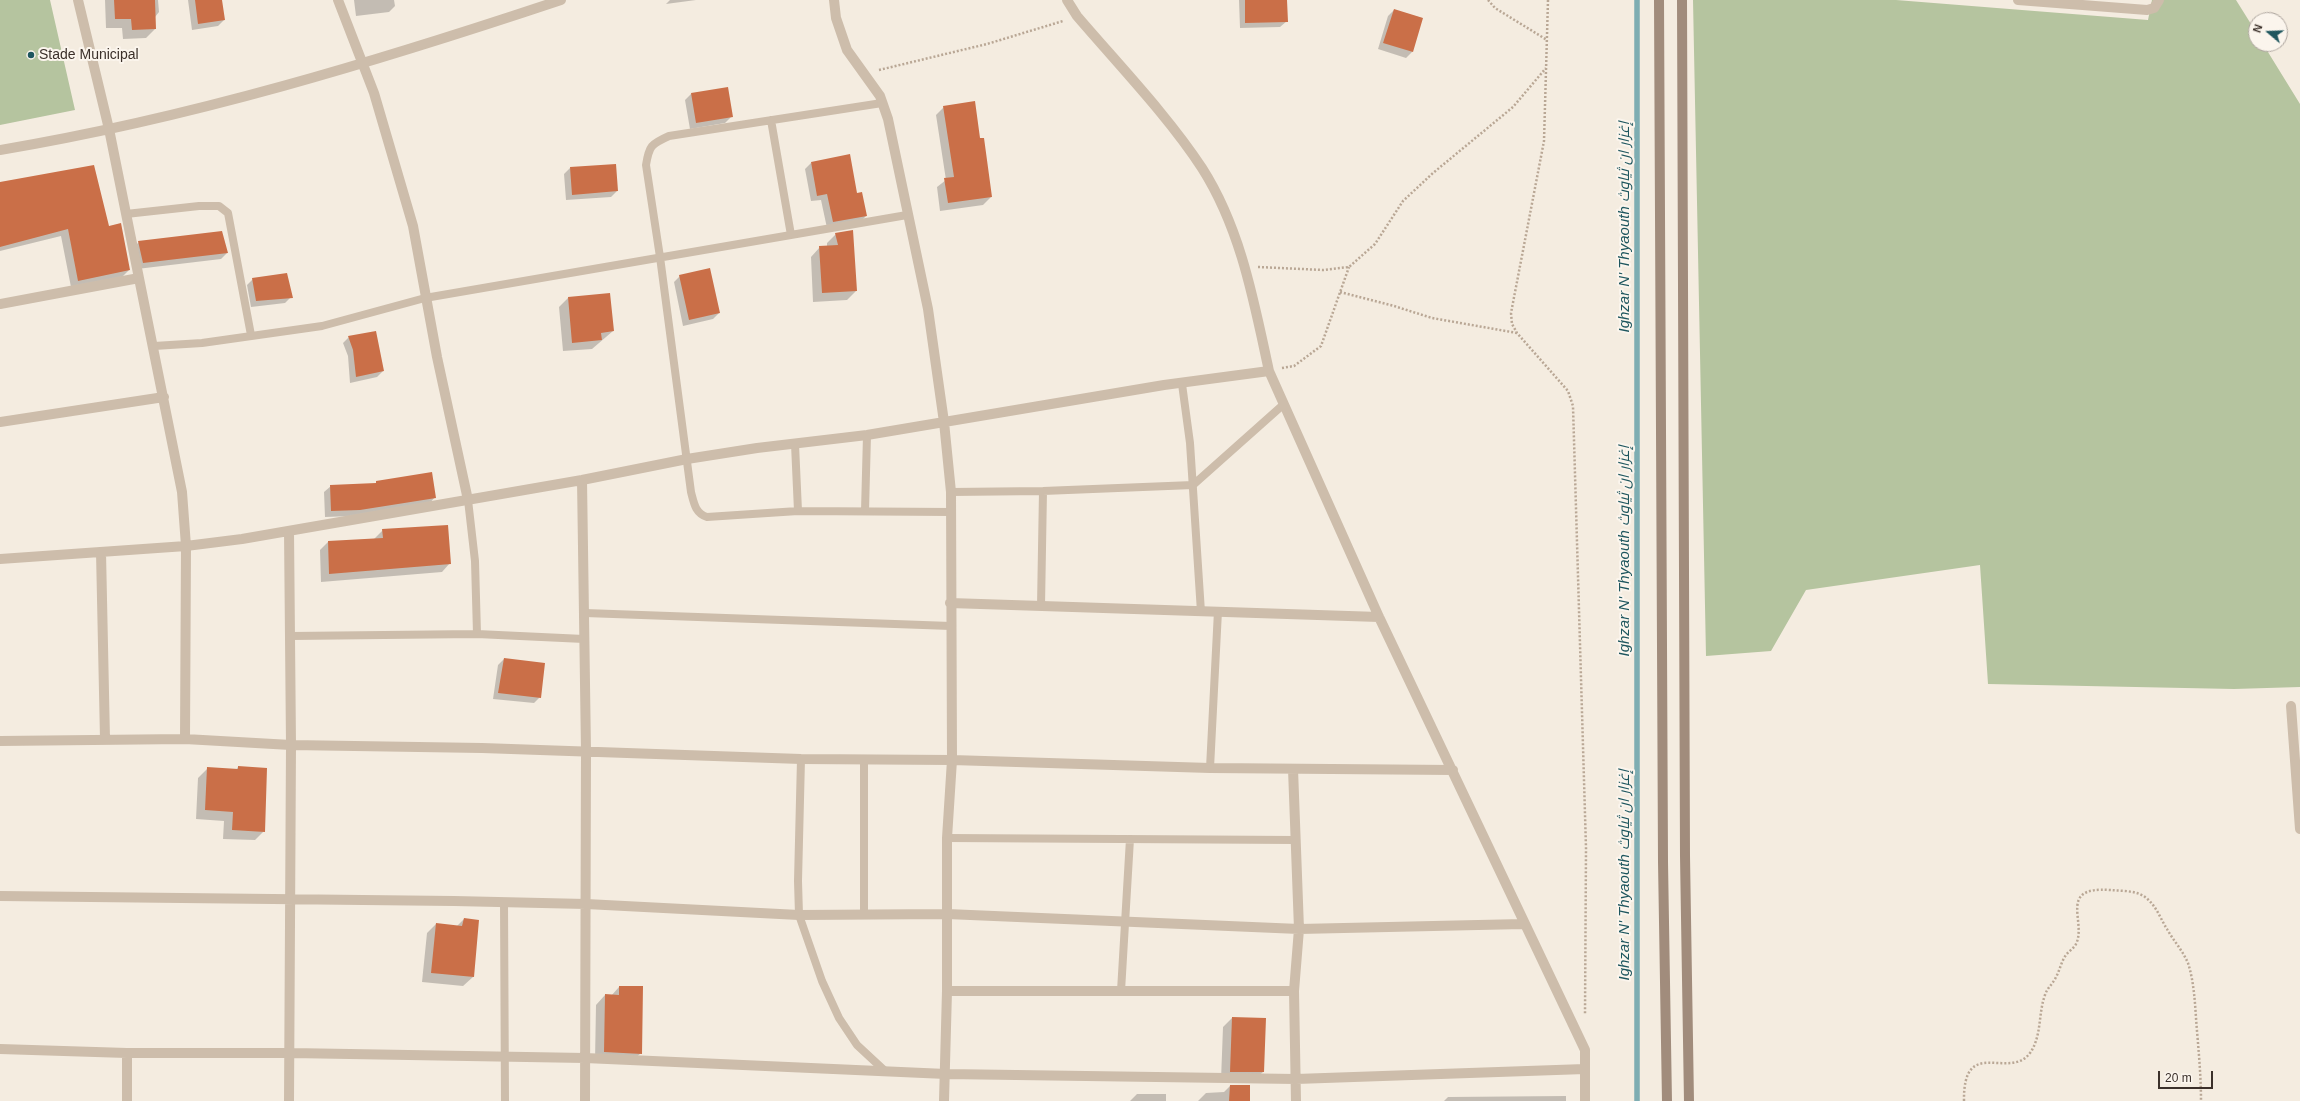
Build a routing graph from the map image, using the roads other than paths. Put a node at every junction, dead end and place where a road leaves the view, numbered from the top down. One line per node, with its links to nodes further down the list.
1 (78, 0): 13 (street)
2 (338, 0): 10 (street)
3 (562, 0): 10 (street)
4 (834, 0): 11 (street)
5 (1067, 0): 24 (street)
6 (1659, 0): 101 (street)
7 (1682, 0): 102 (street)
8 (2018, 0): 9 (street)
9 (2159, 0)
10 (362, 64): 13 (street); 20 (street)
11 (882, 103): 12 (lane); 16 (street)
12 (771, 120): 17 (lane); 18 (lane)
13 (109, 129): 14 (street); 15 (street)
14 (0, 150)
15 (126, 214): 19 (street); 22 (lane)
16 (907, 215): 17 (lane); 29 (street)
17 (791, 235): 18 (lane)
18 (660, 257): 20 (lane); 32 (lane)
19 (139, 278): 21 (street); 23 (street)
20 (425, 298): 22 (lane); 37 (street)
21 (0, 304)
22 (251, 335): 23 (lane)
23 (154, 346): 26 (street)
24 (1269, 371): 25 (street); 27 (street)
25 (1182, 384): 29 (street); 34 (lane)
26 (164, 398): 28 (street); 42 (street)
27 (1284, 404): 34 (lane); 50 (street)
28 (0, 422)
29 (944, 422): 30 (street); 36 (street)
30 (867, 435): 31 (street); 39 (lane)
31 (795, 444): 32 (street); 38 (lane)
32 (688, 460): 33 (street); 38 (lane)
33 (582, 480): 37 (street); 49 (street)
34 (1193, 485): 35 (lane); 48 (lane)
35 (1043, 491): 36 (lane); 46 (lane)
36 (951, 492): 40 (street)
37 (468, 500): 41 (street); 52 (lane)
38 (798, 511): 39 (lane)
39 (865, 511): 40 (lane)
40 (951, 512): 45 (street)
41 (289, 531): 42 (street); 53 (street)
42 (186, 546): 43 (street); 57 (street)
43 (101, 552): 44 (street); 56 (street)
44 (0, 558)
45 (950, 603): 46 (street); 51 (street)
46 (1041, 606): 48 (street)
47 (1218, 611): 48 (street); 50 (street); 64 (lane)
48 (1201, 612)
49 (585, 613): 51 (lane); 54 (street)
50 (1379, 617): 66 (street)
51 (950, 626): 63 (street)
52 (477, 634): 53 (lane); 54 (lane)
53 (291, 636): 59 (street)
54 (584, 638): 60 (street)
55 (2291, 706): 67 (street)
56 (105, 739): 57 (street); 58 (street)
57 (185, 739): 59 (street)
58 (0, 741)
59 (291, 745): 60 (street); 72 (street)
60 (586, 752): 61 (street); 74 (street)
61 (801, 759): 62 (street); 76 (lane)
62 (864, 760): 63 (street); 77 (lane)
63 (952, 760): 64 (street); 68 (street)
64 (1210, 768): 65 (street)
65 (1293, 769): 66 (street); 70 (street)
66 (1453, 770): 79 (street)
67 (2300, 829)
68 (947, 838): 69 (lane); 75 (street)
69 (1130, 839): 70 (lane); 78 (lane)
70 (1295, 840): 80 (street)
71 (0, 896): 72 (street)
72 (291, 898): 73 (street); 87 (street)
73 (504, 902): 74 (street); 88 (lane)
74 (586, 904): 76 (street); 89 (street)
75 (947, 914): 77 (street); 78 (street); 81 (street)
76 (799, 915): 77 (street); 91 (lane)
77 (864, 915)
78 (1125, 922): 80 (street); 82 (lane)
79 (1523, 924): 80 (street); 90 (street)
80 (1299, 929): 83 (street)
81 (947, 991): 82 (street); 92 (street)
82 (1121, 991): 83 (street)
83 (1294, 991): 93 (street)
84 (0, 1043): 85 (street)
85 (0, 1049): 86 (street)
86 (127, 1053): 87 (street); 94 (street)
87 (290, 1053): 88 (street); 95 (street)
88 (506, 1057): 89 (street); 96 (lane)
89 (585, 1058): 91 (street); 97 (street)
90 (1585, 1069): 93 (street); 100 (street)
91 (885, 1071): 92 (street)
92 (946, 1074): 93 (street); 98 (street)
93 (1296, 1079): 99 (street)
94 (127, 1101)
95 (289, 1101)
96 (505, 1101)
97 (585, 1101)
98 (944, 1101)
99 (1296, 1101)
100 (1585, 1101)
101 (1667, 1101)
102 (1689, 1101)

